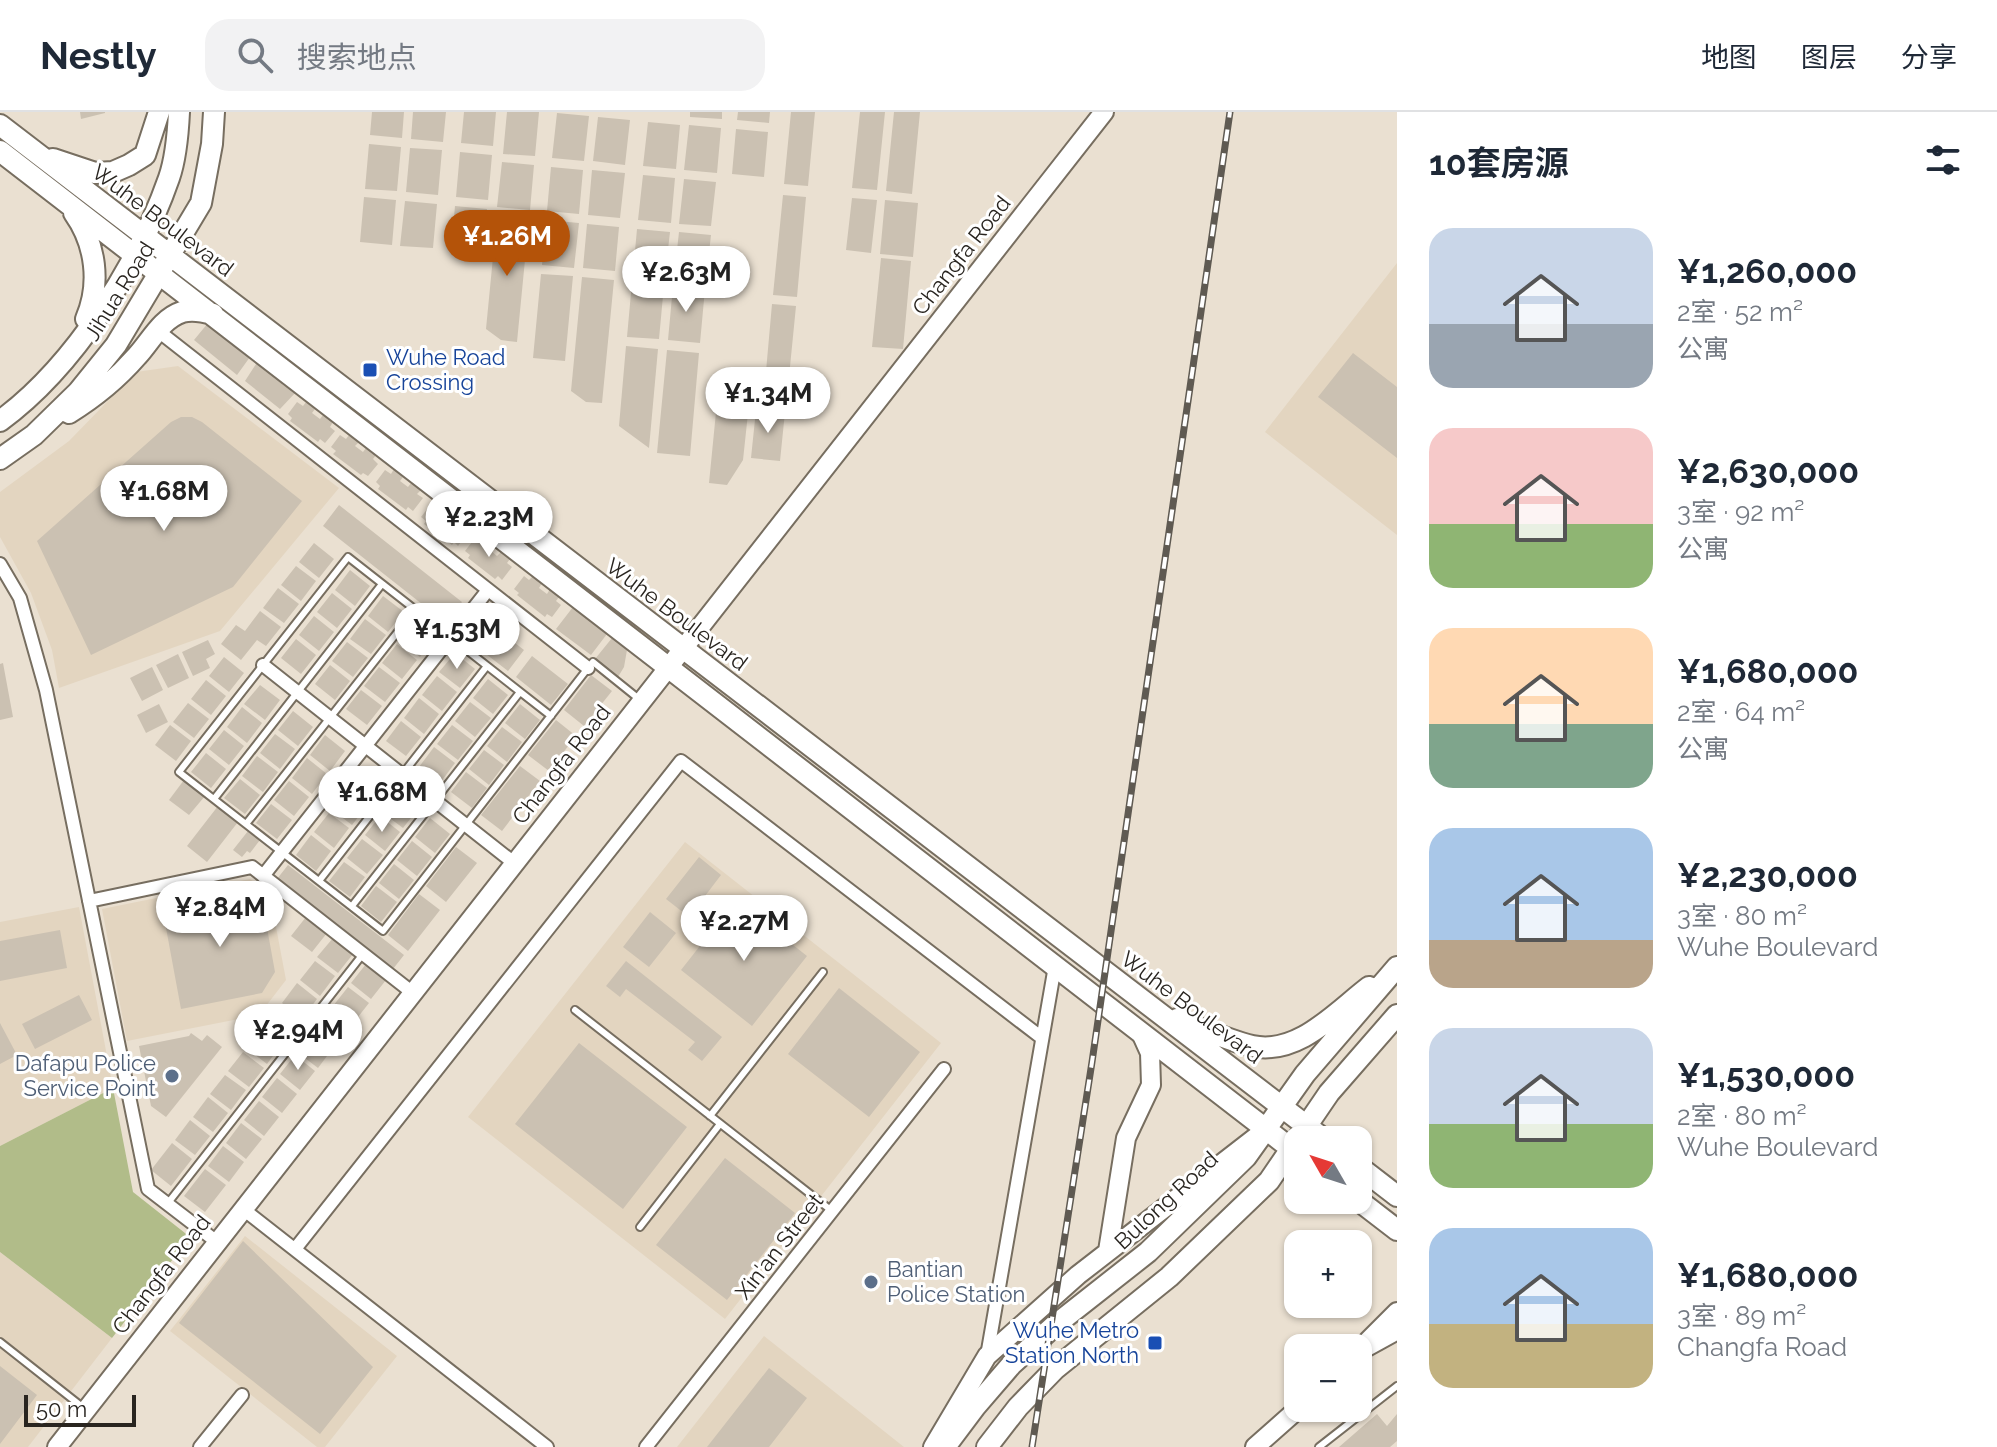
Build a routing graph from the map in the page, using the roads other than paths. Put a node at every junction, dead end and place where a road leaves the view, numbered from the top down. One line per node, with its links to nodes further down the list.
1 (159, 112): 7 (main road)
2 (179, 112): 9 (main road, Jihua Road)
3 (214, 112): 10 (main road, Jihua Road)
4 (1104, 112): 22 (street, Changfa Road)
5 (0, 125): 7 (main road, Wuhe Boulevard)
6 (0, 151): 8 (main road, Wuhe Boulevard)
7 (33, 151): 9 (main road, Wuhe Boulevard)
8 (59, 195): 9 (main road, Wuhe Boulevard); 13 (main road)
9 (140, 245): 10 (main road, Wuhe Boulevard); 13 (main road, Jihua Road)
10 (165, 265): 11 (main road, Wuhe Boulevard); 15 (main road, Jihua Road); 22 (main road, Wuhe Boulevard)
11 (213, 314): 12 (main road); 25 (main road, Wuhe Boulevard)
12 (157, 330): 15 (main road); 19 (street)
13 (75, 347): 14 (main road, Jihua Road)
14 (0, 421)
15 (34, 435): 16 (main road, Jihua Road)
16 (0, 459)
17 (0, 564): 42 (street)
18 (382, 584): 20 (lane); 23 (lane); 27 (lane)
19 (488, 590): 21 (street); 26 (street)
20 (415, 610): 21 (lane); 31 (lane)
21 (450, 638): 24 (lane); 32 (street)
22 (683, 648): 25 (street, Changfa Road); 50 (main road, Wuhe Boulevard)
23 (263, 665): 27 (street); 34 (lane)
24 (487, 666): 28 (lane); 33 (lane)
25 (668, 667): 29 (street, Changfa Road); 45 (main road, Wuhe Boulevard)
26 (588, 668): 29 (lane); 30 (lane)
27 (297, 692): 31 (street); 34 (lane)
28 (520, 692): 30 (lane); 35 (lane)
29 (642, 700): 39 (street, Changfa Road)
30 (551, 716): 37 (lane)
31 (330, 718): 32 (street); 36 (lane)
32 (366, 746): 33 (street); 38 (street)
33 (402, 775): 35 (street); 41 (lane)
34 (214, 799): 36 (lane)
35 (435, 800): 37 (street); 43 (lane)
36 (246, 824): 38 (lane)
37 (466, 825): 39 (street); 43 (lane)
38 (282, 852): 40 (street); 41 (lane)
39 (514, 863): 48 (street, Changfa Road)
40 (263, 876): 42 (street); 44 (street)
41 (319, 881): 43 (lane)
42 (89, 901): 64 (street)
43 (352, 906)
44 (363, 954): 48 (street); 64 (lane)
45 (1055, 966): 52 (main road, Wuhe Boulevard); 53 (street)
46 (1397, 966): 50 (main road); 55 (main road, Bulong Road)
47 (823, 972): 56 (lane)
48 (413, 993): 65 (street, Changfa Road)
49 (575, 1010): 56 (lane)
50 (1159, 1013): 55 (main road, Wuhe Boulevard)
51 (1397, 1015): 58 (main road)
52 (1141, 1033): 59 (main road, Wuhe Boulevard); 72 (street)
53 (1042, 1038): 71 (street); 78 (street)
54 (944, 1069): 66 (street, Xin'an Street)
55 (1282, 1107): 58 (main road, Wuhe Boulevard); 59 (main road, Bulong Road)
56 (710, 1116): 57 (lane)
57 (720, 1124): 66 (lane); 68 (lane)
58 (1307, 1126)
59 (1266, 1129): 60 (main road, Wuhe Boulevard); 72 (street); 88 (main road, Bulong Road)
60 (1284, 1143)
61 (1284, 1164): 89 (main road)
62 (1372, 1177): 63 (main road)
63 (1397, 1196)
64 (168, 1204): 70 (street)
65 (243, 1209): 70 (street, Changfa Road); 71 (street)
66 (832, 1211): 86 (street, Xin'an Street)
67 (1372, 1211): 69 (main road)
68 (640, 1227)
69 (1397, 1230)
70 (217, 1242): 81 (street, Changfa Road)
71 (295, 1249): 85 (street)
72 (1108, 1251): 78 (street)
73 (1397, 1312): 75 (street)
74 (1397, 1329): 77 (main road)
75 (1372, 1338)
76 (0, 1342): 81 (lane)
77 (1372, 1343)
78 (987, 1356): 87 (street)
79 (1397, 1386): 91 (lane)
80 (242, 1395): 84 (street)
81 (86, 1410): 83 (street, Changfa Road)
82 (1284, 1421): 90 (street)
83 (57, 1447)
84 (200, 1447)
85 (547, 1447)
86 (646, 1447)
87 (933, 1447)
88 (945, 1447)
89 (987, 1447)
90 (1255, 1447)
91 (1319, 1447)

